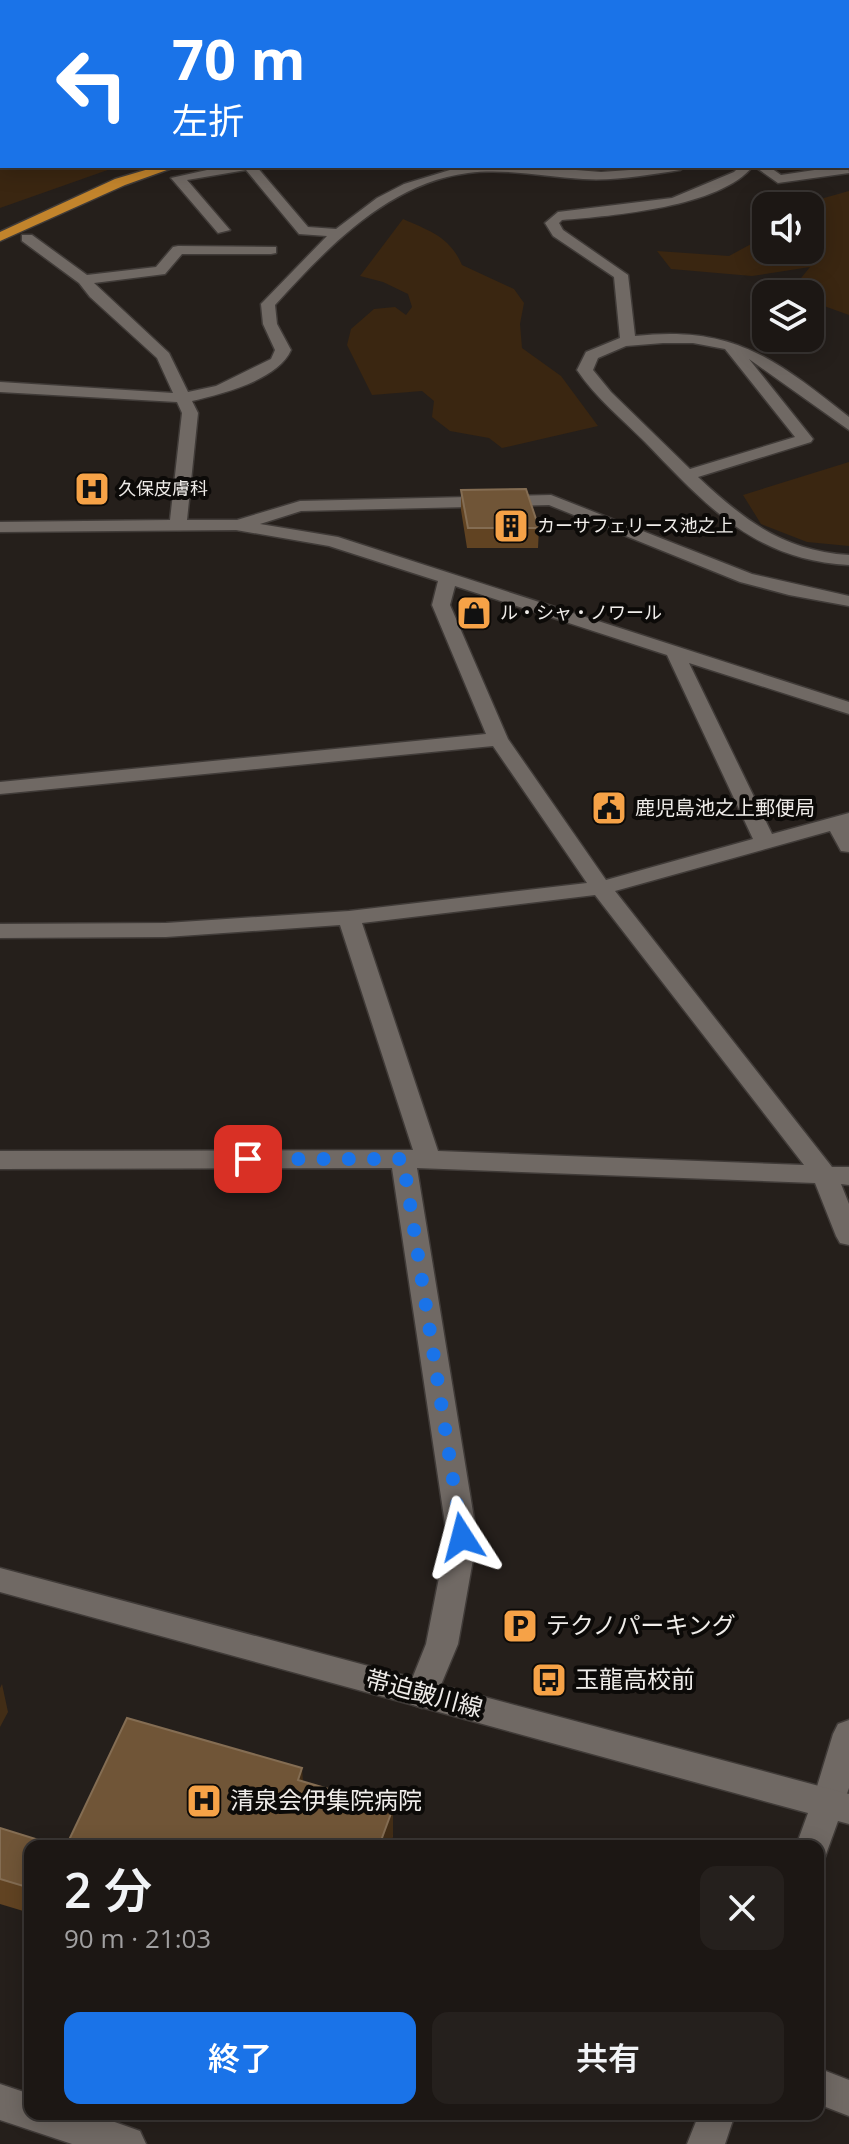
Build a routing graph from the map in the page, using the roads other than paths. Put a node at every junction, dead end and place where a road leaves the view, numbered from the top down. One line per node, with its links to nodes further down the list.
1 (203, 168): 10 (street)
2 (236, 168): 13 (street)
3 (250, 168): 14 (street)
4 (434, 168): 11 (street)
5 (624, 168): 12 (street)
6 (664, 168): 12 (street)
7 (745, 168): 19 (street)
8 (763, 168): 9 (street)
9 (849, 169)
10 (174, 171): 15 (main road)
11 (455, 172): 12 (street); 14 (street)
12 (584, 174)
13 (223, 230)
14 (339, 233): 22 (street)
15 (0, 237)
16 (27, 238): 18 (street)
17 (271, 250): 18 (street)
18 (84, 280): 22 (street)
19 (628, 339): 20 (street); 24 (street)
20 (727, 344): 23 (street); 24 (street)
21 (0, 387): 22 (street)
22 (182, 398): 25 (street)
23 (849, 425)
24 (688, 475): 28 (street)
25 (178, 525): 26 (street); 27 (street)
26 (236, 525): 29 (street); 30 (street)
27 (0, 527)
28 (849, 560)
29 (448, 577): 31 (street); 33 (street)
30 (849, 601)
31 (675, 653): 32 (street); 36 (street)
32 (849, 708)
33 (498, 739): 34 (street); 38 (street)
34 (0, 788)
35 (843, 821): 36 (street); 37 (street)
36 (765, 842): 38 (street)
37 (849, 846)
38 (601, 888): 39 (street); 43 (street)
39 (349, 918): 40 (street); 41 (street)
40 (0, 931)
41 (415, 1159): 42 (street); 43 (street); 46 (street)
42 (0, 1160)
43 (836, 1175): 44 (street)
44 (849, 1236)
45 (0, 1580): 46 (street, 帯迫皷川線)
46 (422, 1694): 48 (street, 帯迫皷川線)
47 (849, 1734): 48 (street)
48 (839, 1806): 49 (street)
49 (817, 1840)
50 (824, 2088): 51 (street)
51 (849, 2098)
52 (0, 2102): 53 (street)
53 (24, 2110)
54 (55, 2120): 56 (street)
55 (715, 2120): 57 (street)
56 (127, 2144)
57 (706, 2144)

